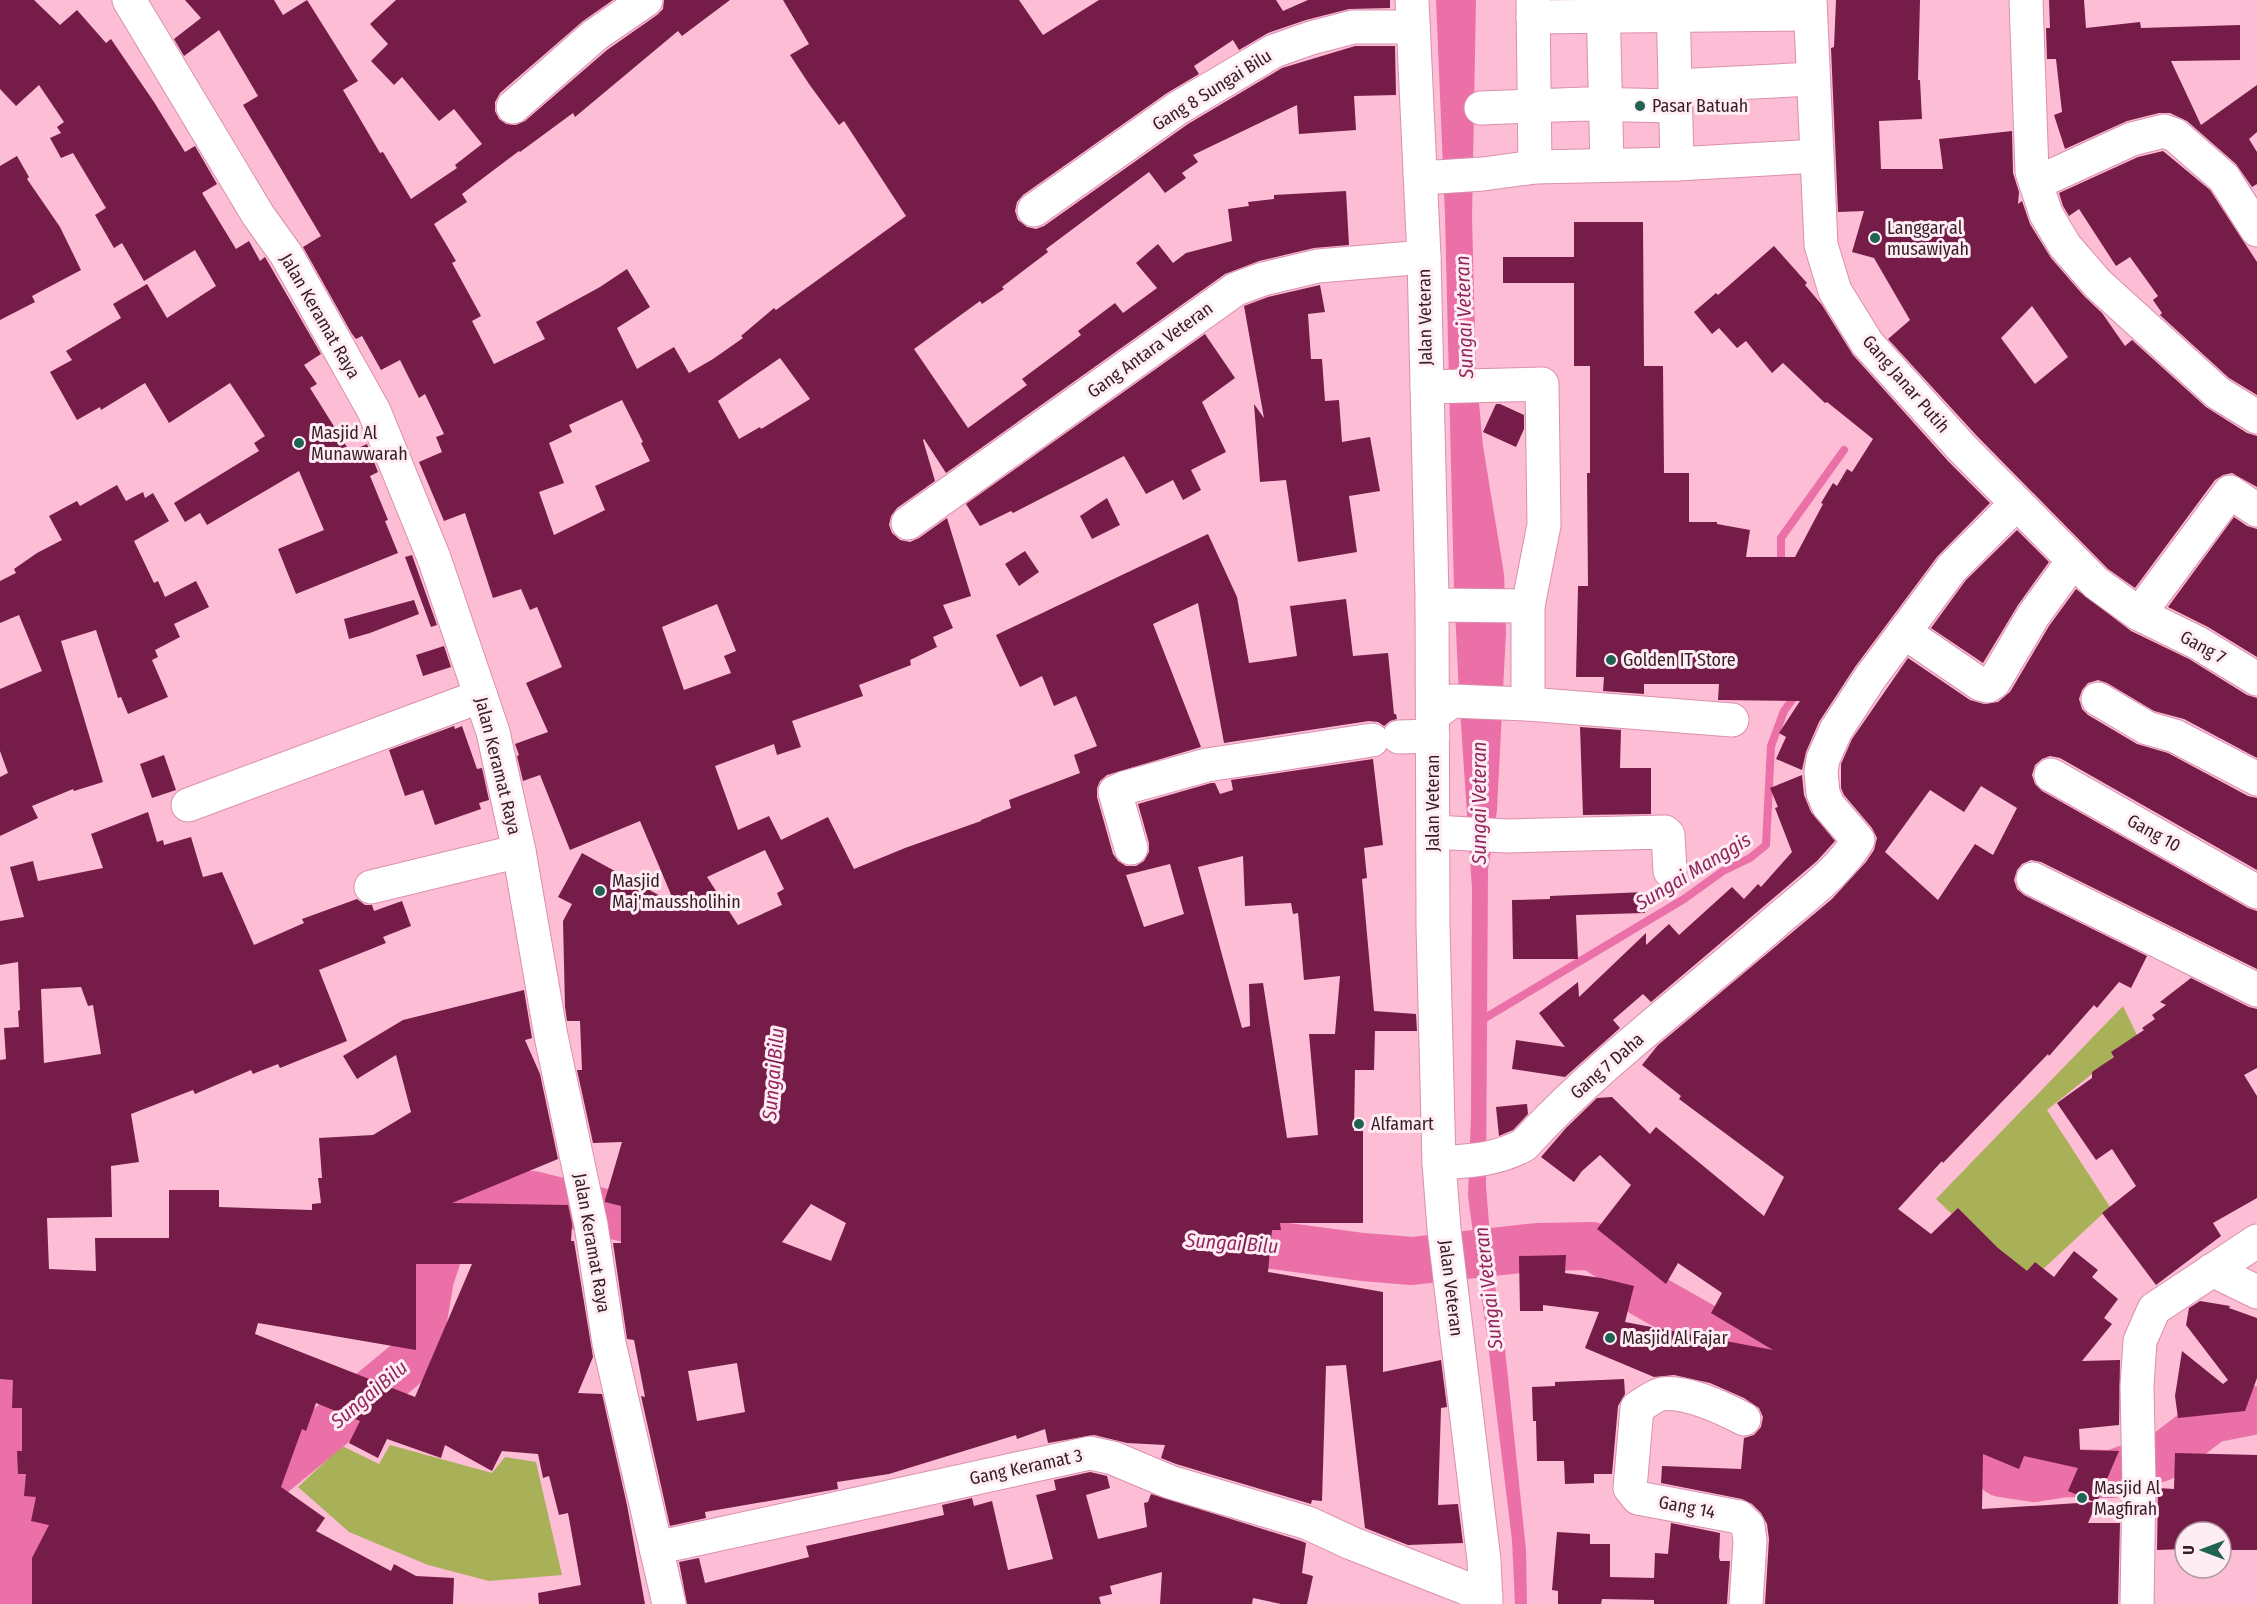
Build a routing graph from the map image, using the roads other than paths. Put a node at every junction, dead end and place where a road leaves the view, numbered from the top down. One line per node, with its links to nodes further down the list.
1 (129, 0): 35 (street, Jalan Keramat Raya)
2 (646, 0): 13 (street)
3 (2026, 0): 20 (street)
4 (1810, 7): 6 (street); 9 (street, Gang Janar Putih)
5 (1603, 8): 6 (street); 7 (street); 11 (street)
6 (1674, 8): 10 (street)
7 (1533, 9): 12 (street)
8 (1412, 14): 19 (street, Jalan Veteran); 21 (street, Gang 8 Sungai Bilu)
9 (1813, 79): 10 (street); 15 (street, Gang Janar Putih)
10 (1675, 96): 11 (street); 16 (street)
11 (1606, 104): 12 (street); 17 (street)
12 (1534, 106): 14 (street); 18 (street)
13 (513, 107)
14 (1481, 108)
15 (1817, 156): 16 (street); 26 (street, Gang Janar Putih)
16 (1677, 164): 17 (street)
17 (1607, 165): 18 (street)
18 (1535, 167): 19 (street)
19 (1429, 175): 23 (street, Jalan Veteran)
20 (2036, 183): 22 (street); 25 (street)
21 (1034, 210)
22 (2257, 230)
23 (1424, 256): 24 (street, Jalan Veteran); 28 (street, Gang Antara Veteran)
24 (1439, 387): 30 (street, Jalan Veteran); 31 (street)
25 (2257, 417)
26 (2018, 505): 29 (street, Gang Janar Putih); 33 (street)
27 (2257, 510): 32 (street)
28 (908, 523)
29 (2073, 561): 32 (street, Gang Janar Putih); 33 (street)
30 (1446, 605): 31 (street); 38 (street, Jalan Veteran)
31 (1513, 606): 37 (street)
32 (2144, 616): 34 (street, Gang 7)
33 (1904, 632): 51 (street, Gang 7 Daha)
34 (2257, 679)
35 (481, 696): 42 (street); 45 (street, Jalan Keramat Raya)
36 (2098, 699): 41 (street)
37 (1523, 704): 38 (street); 39 (street)
38 (1440, 717): 43 (street, Jalan Veteran); 44 (street)
39 (1732, 720)
40 (2051, 775): 49 (street, Gang 10)
41 (2257, 779)
42 (188, 805)
43 (1447, 833): 46 (street); 51 (street, Jalan Veteran)
44 (1131, 848)
45 (519, 851): 48 (street); 56 (street, Jalan Keramat Raya)
46 (1670, 871)
47 (2033, 879): 50 (street)
48 (371, 886)
49 (2257, 892)
50 (2257, 990)
51 (1464, 1161): 57 (street, Jalan Veteran)
52 (2257, 1241): 53 (street)
53 (2212, 1270): 54 (street); 60 (street)
54 (2257, 1292)
55 (1744, 1419): 59 (street, Gang 14)
56 (656, 1548): 57 (street, Gang Keramat 3); 58 (street, Jalan Keramat Raya)
57 (1486, 1600)
58 (669, 1604)
59 (1746, 1604)
60 (2137, 1604)

